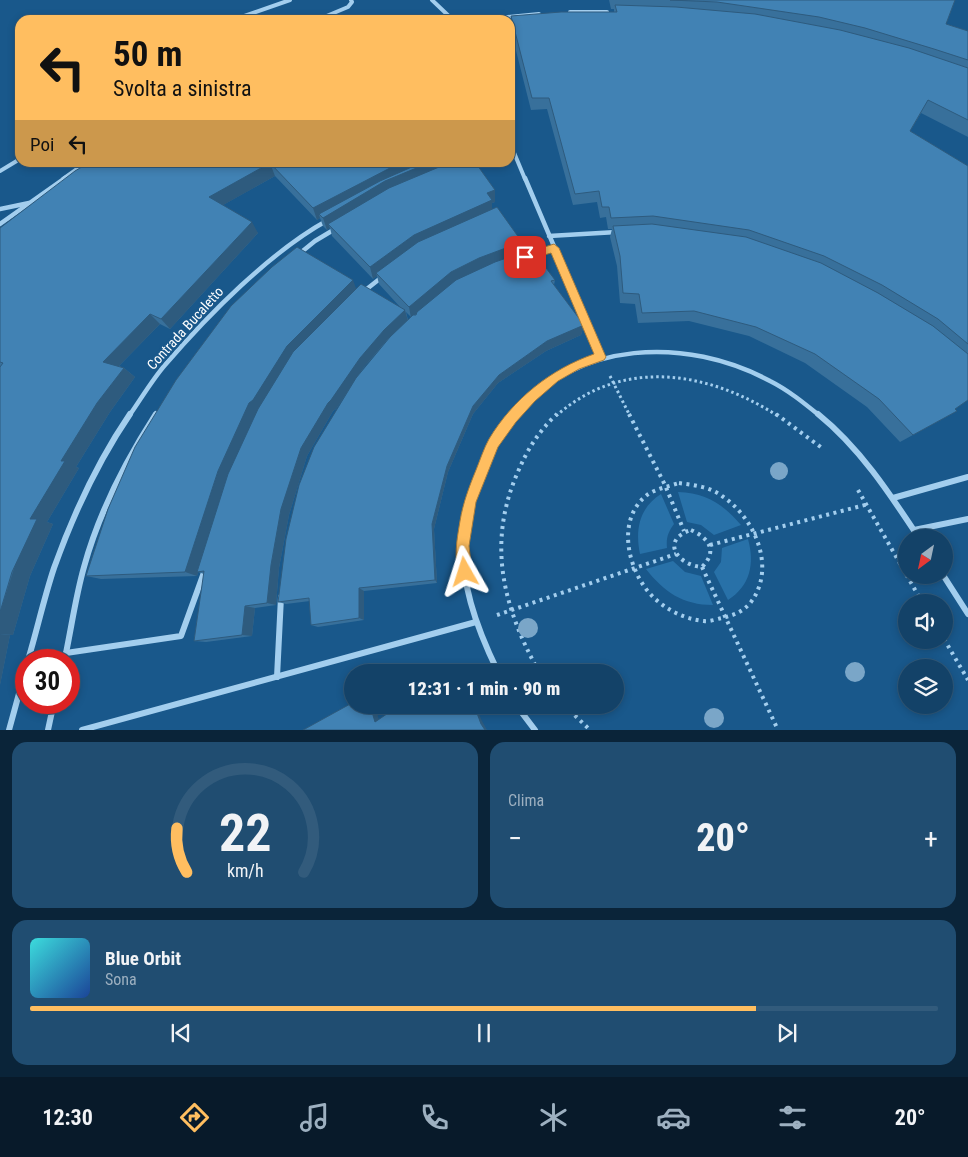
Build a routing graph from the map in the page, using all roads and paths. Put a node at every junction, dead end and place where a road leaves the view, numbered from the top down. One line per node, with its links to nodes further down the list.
1 (290, 0): 7 (street)
2 (351, 0): 8 (street)
3 (432, 0): 9 (street)
4 (568, 12): 5 (street)
5 (615, 13)
6 (540, 14): 10 (street)
7 (247, 15)
8 (329, 15)
9 (448, 15)
10 (515, 16)
11 (15, 162): 14 (street)
12 (515, 163): 21 (street)
13 (80, 167): 15 (street)
14 (0, 171)
15 (30, 202): 16 (street); 18 (street)
16 (0, 209)
17 (330, 218): 53 (street, Contrada Bucaletto)
18 (0, 224)
19 (339, 226): 24 (street)
20 (620, 232): 21 (street)
21 (549, 236): 22 (street)
22 (554, 248): 23 (street); 27 (street)
23 (521, 258)
24 (294, 259)
25 (390, 272): 26 (street)
26 (354, 300)
27 (600, 357): 28 (path); 34 (street); 52 (street)
28 (613, 383): 30 (path); 33 (path); 49 (path)
29 (162, 405): 54 (street)
30 (827, 453)
31 (968, 477): 34 (street)
32 (854, 483): 35 (path)
33 (665, 485): 39 (path); 40 (path); 45 (path)
34 (894, 498): 35 (path); 37 (street)
35 (867, 505): 40 (path); 48 (path)
36 (968, 519): 38 (street)
37 (913, 529)
38 (919, 529)
39 (684, 531): 41 (path); 42 (path)
40 (755, 534): 41 (path); 51 (path)
41 (710, 546): 44 (path)
42 (676, 554): 44 (path); 45 (path)
43 (208, 559): 56 (street)
44 (702, 567): 51 (path)
45 (633, 569): 49 (path); 51 (path)
46 (949, 584): 50 (street)
47 (282, 587): 59 (street)
48 (917, 594)
49 (512, 610): 52 (path); 58 (path)
50 (968, 614)
51 (727, 619): 70 (path)
52 (476, 622): 57 (street); 59 (street)
53 (31, 649)
54 (67, 649)
55 (950, 649): 60 (path)
56 (80, 651)
57 (494, 664)
58 (535, 664)
59 (277, 677): 67 (street)
60 (968, 680)
61 (15, 708): 65 (street)
62 (51, 714): 66 (street)
63 (523, 714): 68 (street)
64 (573, 714): 69 (path)
65 (9, 730)
66 (48, 730)
67 (82, 730)
68 (535, 730)
69 (590, 730)
70 (778, 730)

